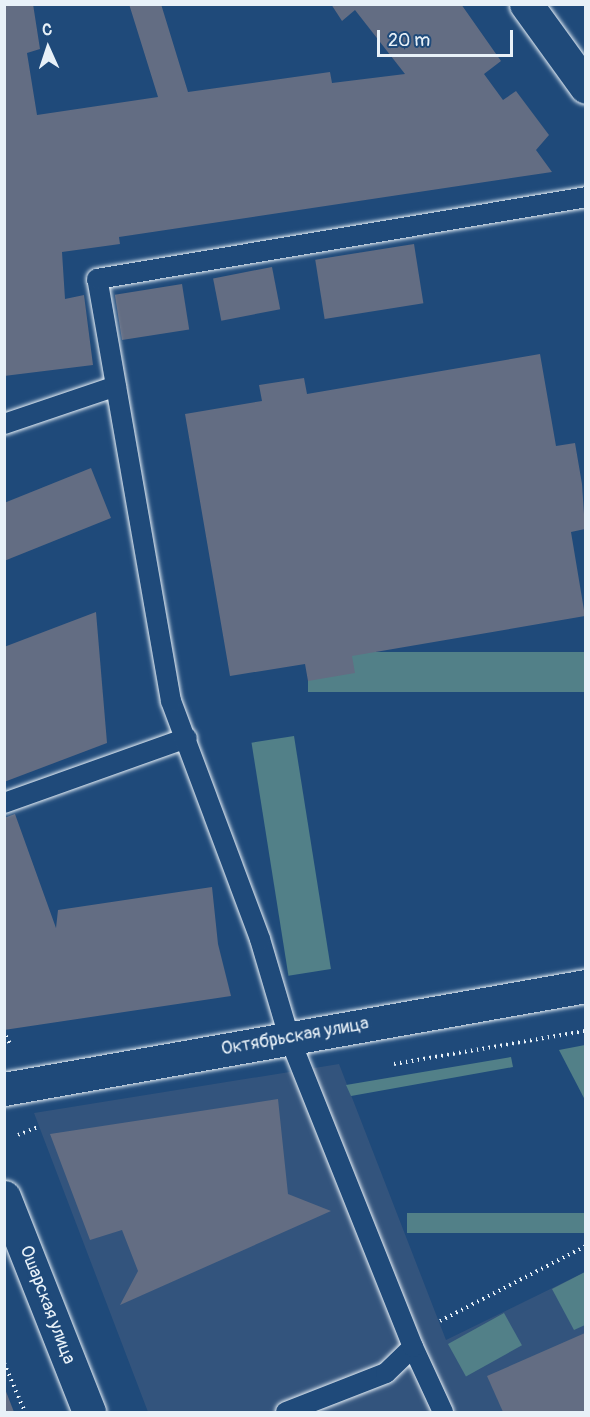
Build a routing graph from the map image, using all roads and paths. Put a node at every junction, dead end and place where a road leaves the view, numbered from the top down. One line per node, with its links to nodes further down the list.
1 (526, 4): 2 (street)
2 (585, 87)
3 (585, 197): 4 (lane)
4 (116, 386): 5 (lane); 6 (lane)
5 (4, 424)
6 (187, 738): 7 (lane); 9 (lane)
7 (4, 803)
8 (585, 986): 9 (street, Октябрьская улица)
9 (289, 1037): 10 (street, Октябрьская улица); 16 (lane)
10 (4, 1089)
11 (48, 1123): 12 (path)
12 (18, 1135)
13 (4, 1197): 19 (street, Ошарская улица)
14 (585, 1246): 15 (path)
15 (437, 1323)
16 (413, 1347): 20 (lane); 21 (lane)
17 (4, 1363): 18 (path)
18 (25, 1413)
19 (89, 1413)
20 (286, 1413)
21 (443, 1413)

